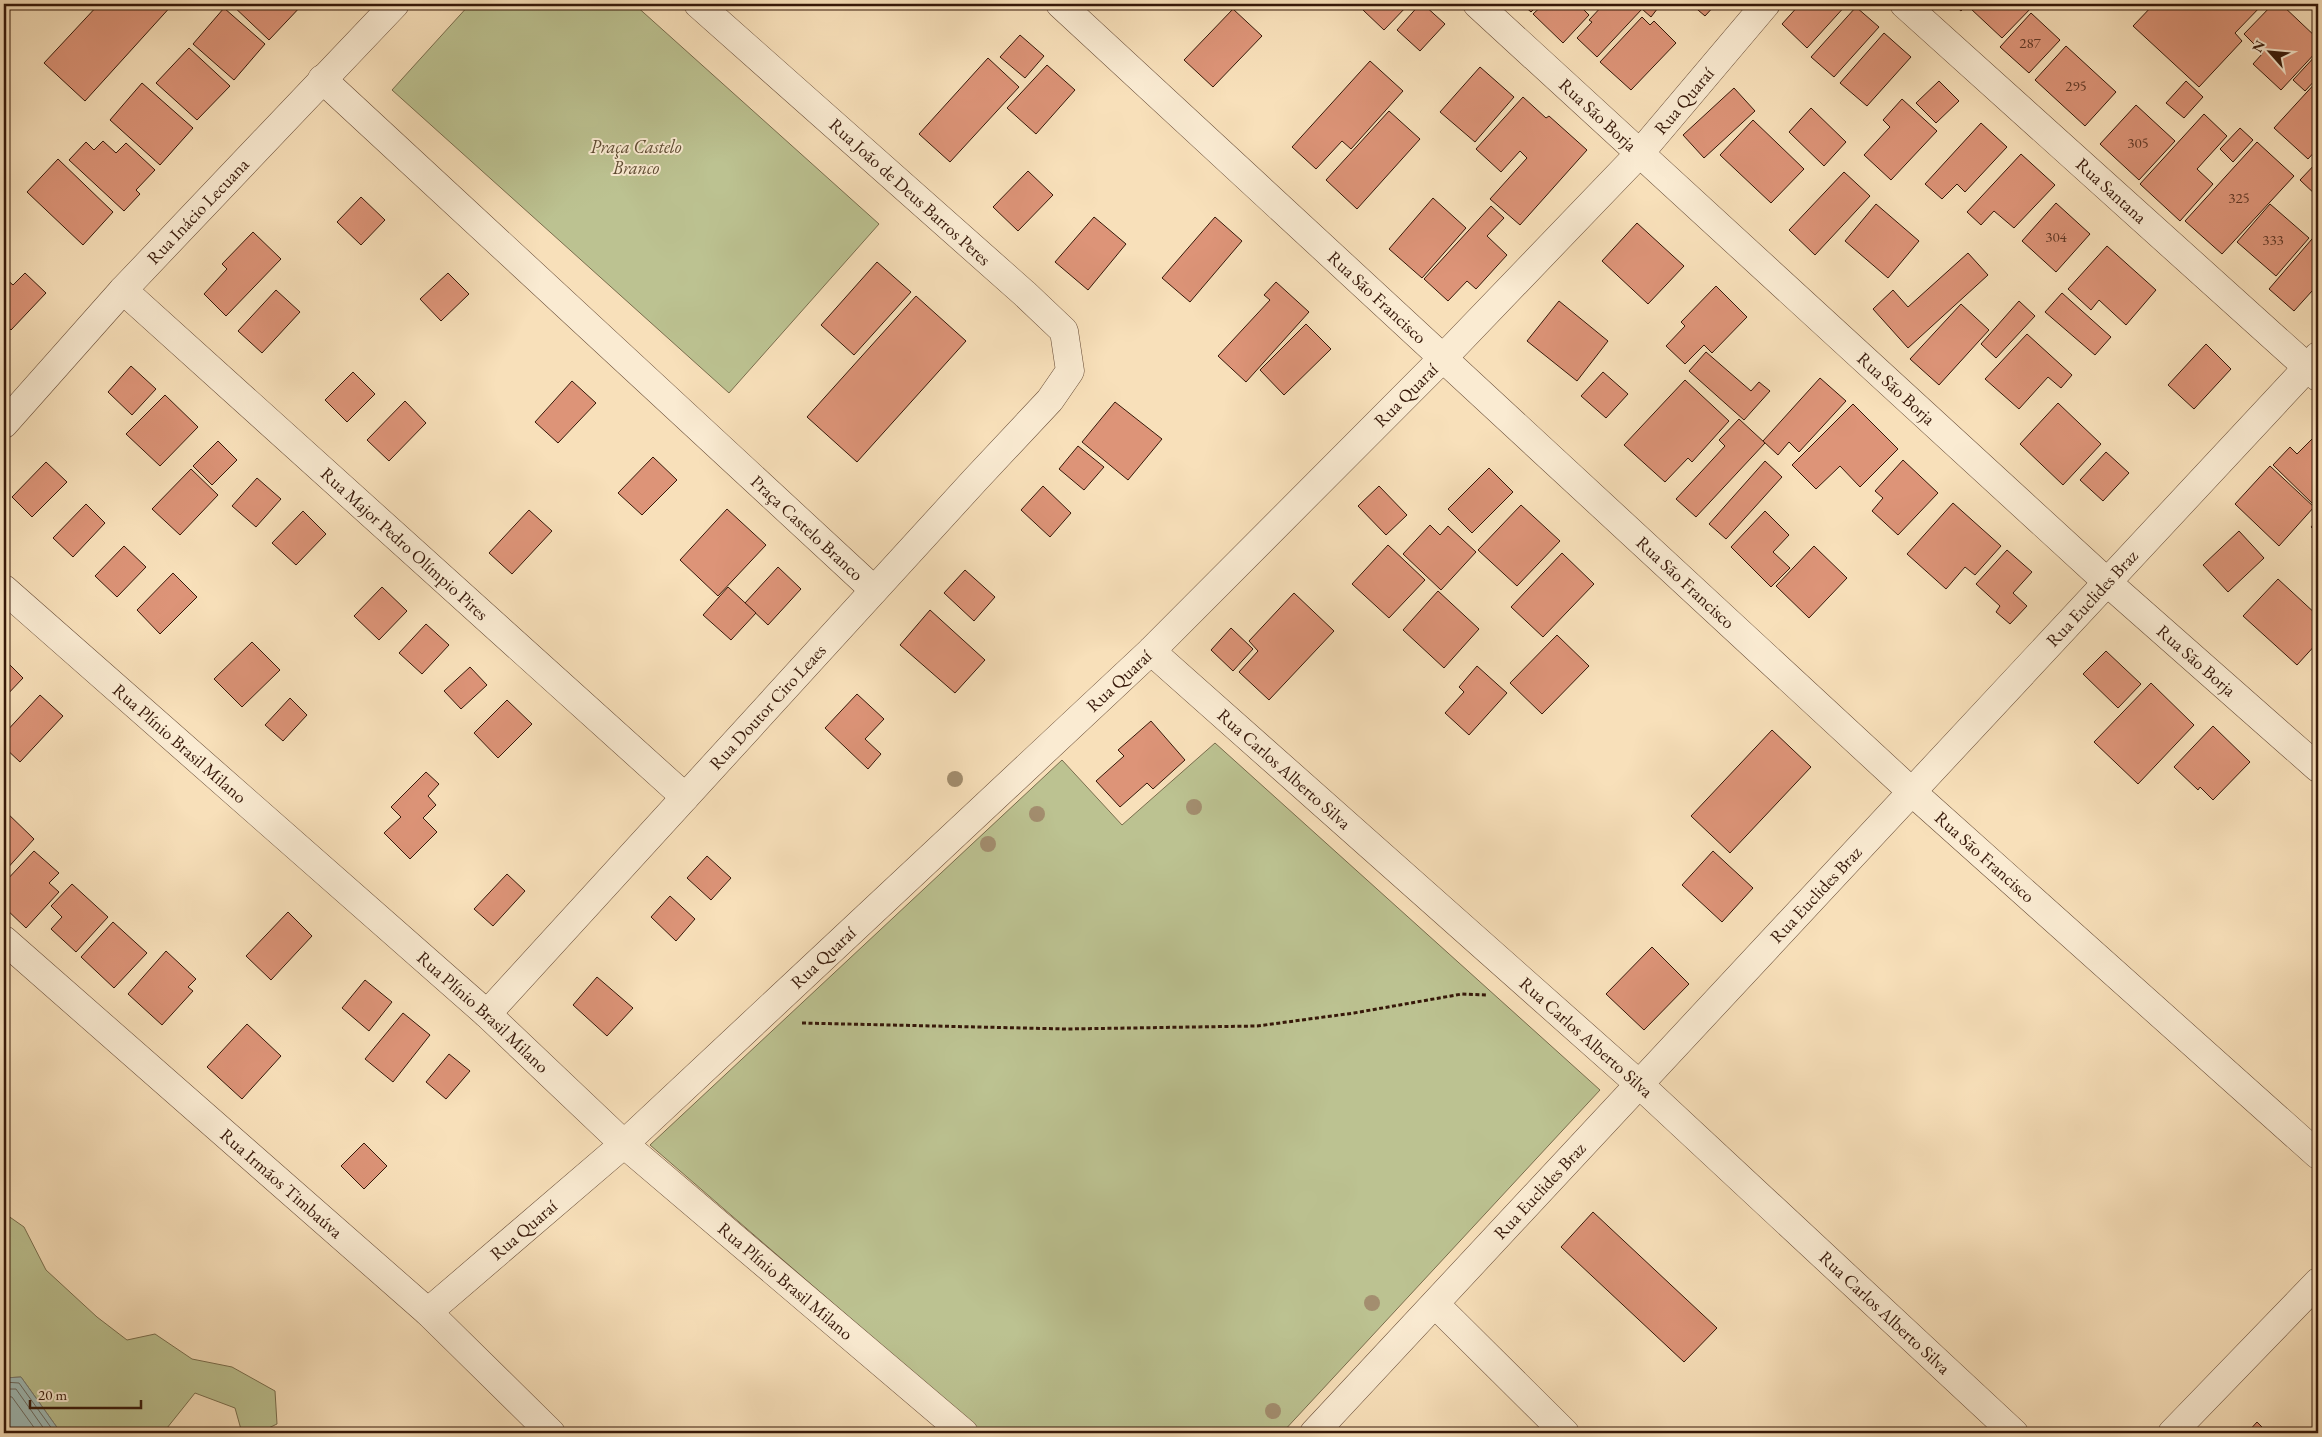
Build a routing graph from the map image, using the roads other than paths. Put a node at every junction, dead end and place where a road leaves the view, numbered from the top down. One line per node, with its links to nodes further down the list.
1 (395, 4): 7 (street, Rua Inácio Lecuana)
2 (698, 4): 12 (street, Rua João de Deus Barros Peres)
3 (1060, 4): 10 (street, Rua São Francisco)
4 (1477, 4): 8 (street, Rua São Borja)
5 (1766, 4): 8 (street, Rua Quaraí)
6 (1904, 4): 11 (street, Rua Santana)
7 (322, 79): 9 (street, Rua Inácio Lecuana); 16 (street, Praça Castelo Branco)
8 (1640, 153): 10 (street, Rua Quaraí); 14 (street, Rua São Borja)
9 (124, 290): 13 (street, Rua Inácio Lecuana); 20 (street, Rua Major Pedro Olímpio Pires)
10 (1443, 358): 17 (street, Rua Quaraí); 19 (street, Rua São Francisco)
11 (2315, 367): 14 (street, Rua Euclides Braz)
12 (1050, 400): 16 (street, Rua Doutor Ciro Leaes)
13 (4, 424)
14 (2107, 582): 18 (street, Rua São Borja); 19 (street, Rua Euclides Braz)
15 (4, 588): 22 (street, Rua Plínio Brasil Milano)
16 (874, 590): 20 (street, Rua Doutor Ciro Leaes)
17 (1151, 651): 23 (street, Rua Carlos Alberto Silva); 24 (street, Rua Quaraí)
18 (2318, 768)
19 (1912, 792): 23 (street, Rua Euclides Braz); 25 (street, Rua São Francisco)
20 (685, 797): 22 (street, Rua Doutor Ciro Leaes)
21 (4, 940): 28 (street, Rua Irmãos Timbaúva)
22 (487, 1014): 24 (street, Rua Plínio Brasil Milano)
23 (1640, 1084): 27 (street, Rua Euclides Braz); 33 (street, Rua Carlos Alberto Silva)
24 (624, 1144): 28 (street, Rua Quaraí); 30 (street, Rua Plínio Brasil Milano)
25 (2318, 1155)
26 (2318, 1282): 34 (street)
27 (1435, 1304): 31 (street, Rua Euclides Braz); 32 (street)
28 (428, 1312): 29 (street, Rua Irmãos Timbaúva)
29 (551, 1433)
30 (964, 1433)
31 (1314, 1433)
32 (1565, 1433)
33 (2014, 1433)
34 (2172, 1433)

